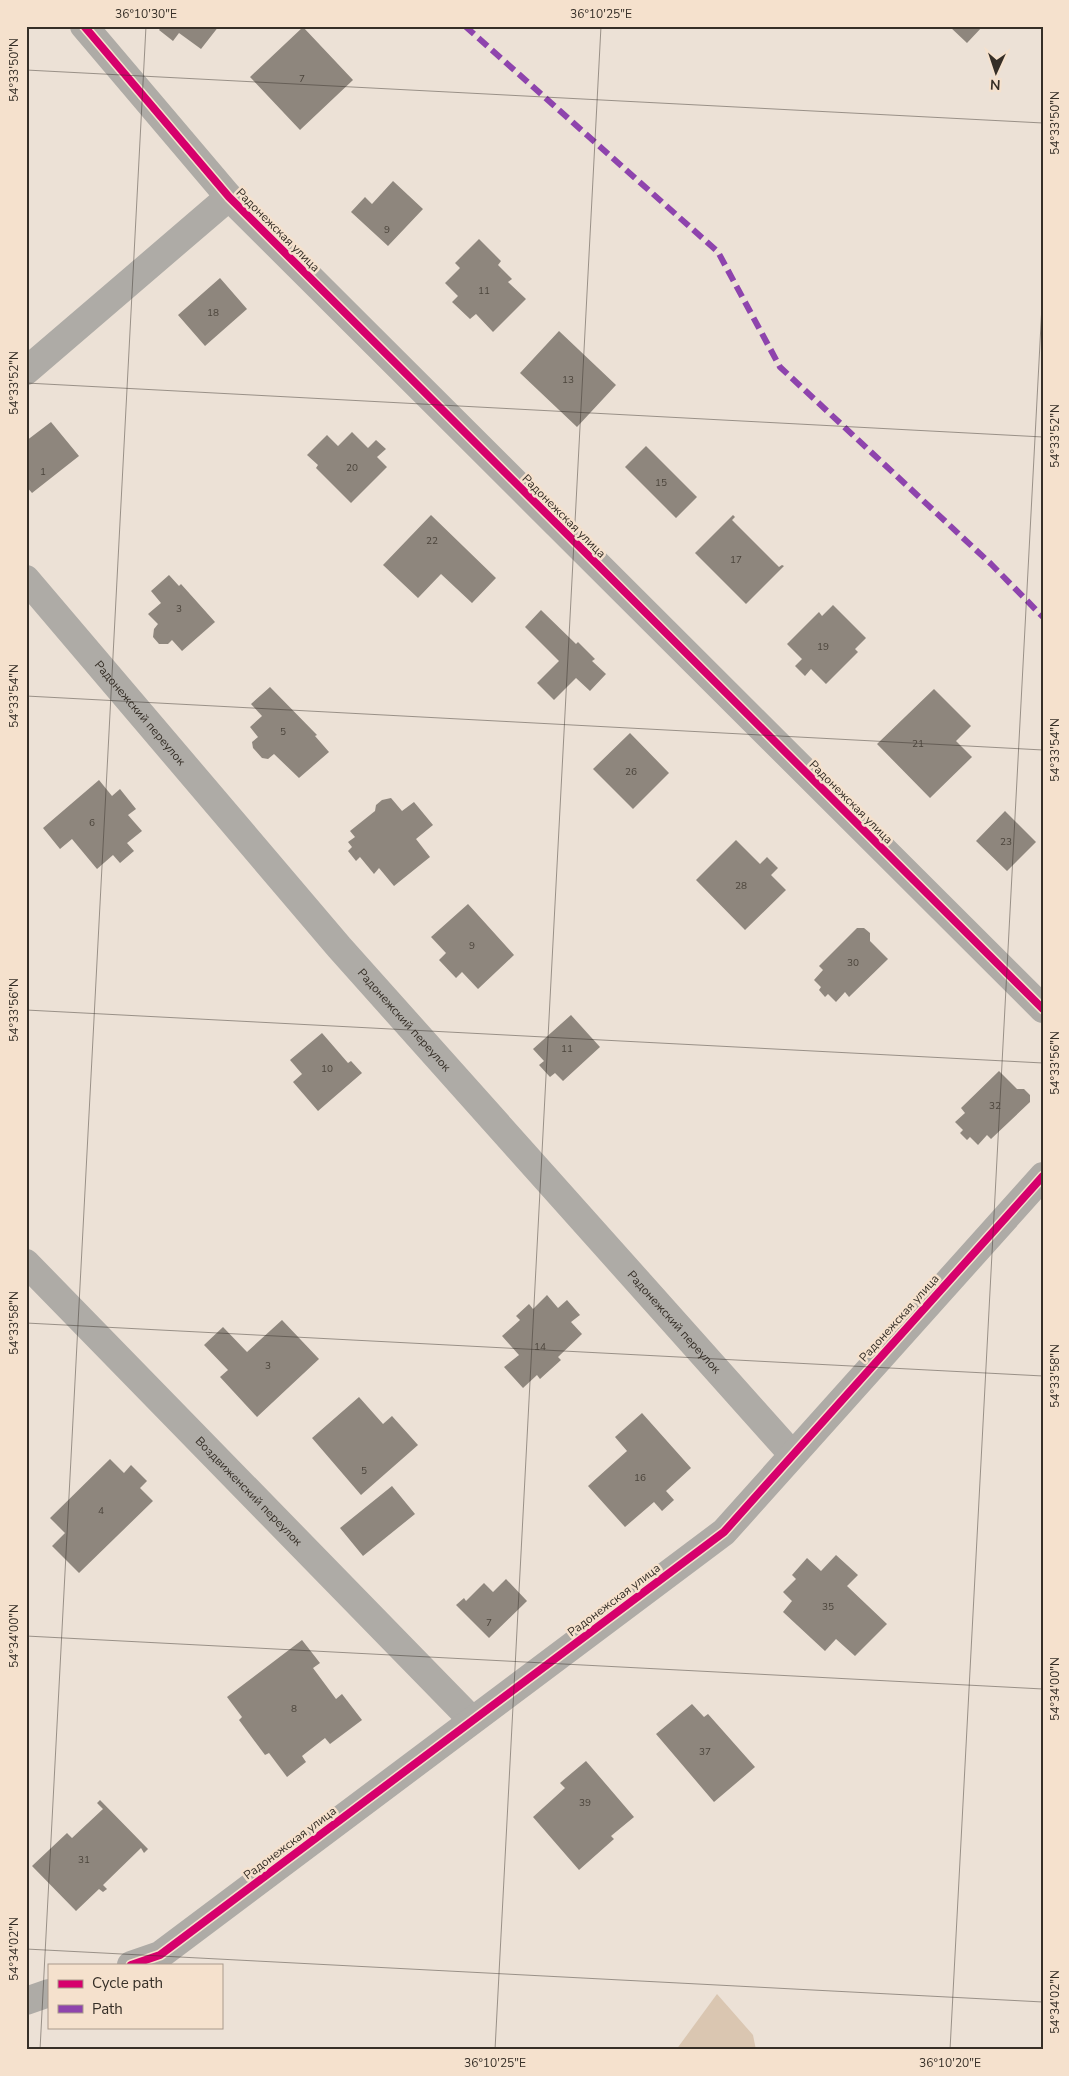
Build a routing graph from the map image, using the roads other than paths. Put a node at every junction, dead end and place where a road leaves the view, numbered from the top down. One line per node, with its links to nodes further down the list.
1 (84, 26): 2 (street, Радонежская улица)
2 (229, 198): 3 (street); 5 (street, Радонежская улица)
3 (26, 371)
4 (26, 579): 8 (street, Радонежский переулок)
5 (1043, 1008)
6 (1043, 1176): 8 (street, Радонежская улица)
7 (26, 1263): 9 (street, Воздвиженский переулок)
8 (792, 1454): 9 (street, Радонежская улица)
9 (472, 1720): 10 (street, Радонежская улица)
10 (134, 1964)
11 (48, 1993): 12 (street)
12 (26, 2001)

